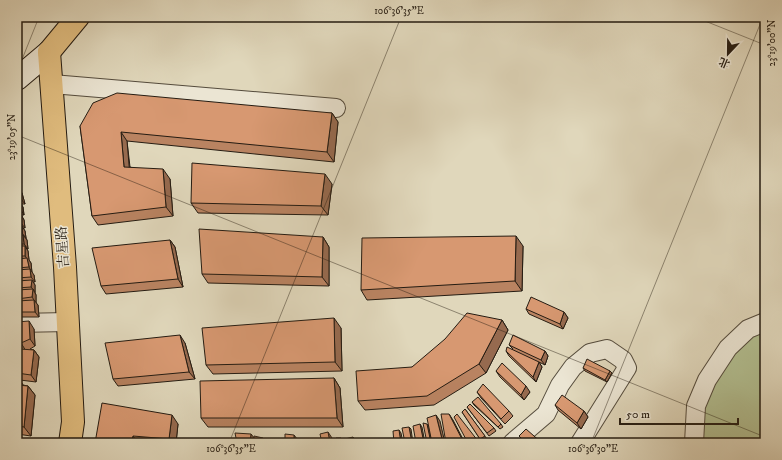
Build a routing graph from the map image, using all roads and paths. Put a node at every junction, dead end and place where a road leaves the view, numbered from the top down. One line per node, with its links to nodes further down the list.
1 (78, 17): 2 (main road)
2 (49, 52): 3 (main road); 4 (main road, 吉星路)
3 (17, 79)
4 (52, 84): 5 (street); 6 (main road, 吉星路)
5 (336, 108)
6 (68, 322): 8 (street); 9 (main road, 吉星路)
7 (765, 322): 12 (street)
8 (17, 323)
9 (70, 443)
10 (512, 443): 11 (street)
11 (580, 443)
12 (694, 443)

